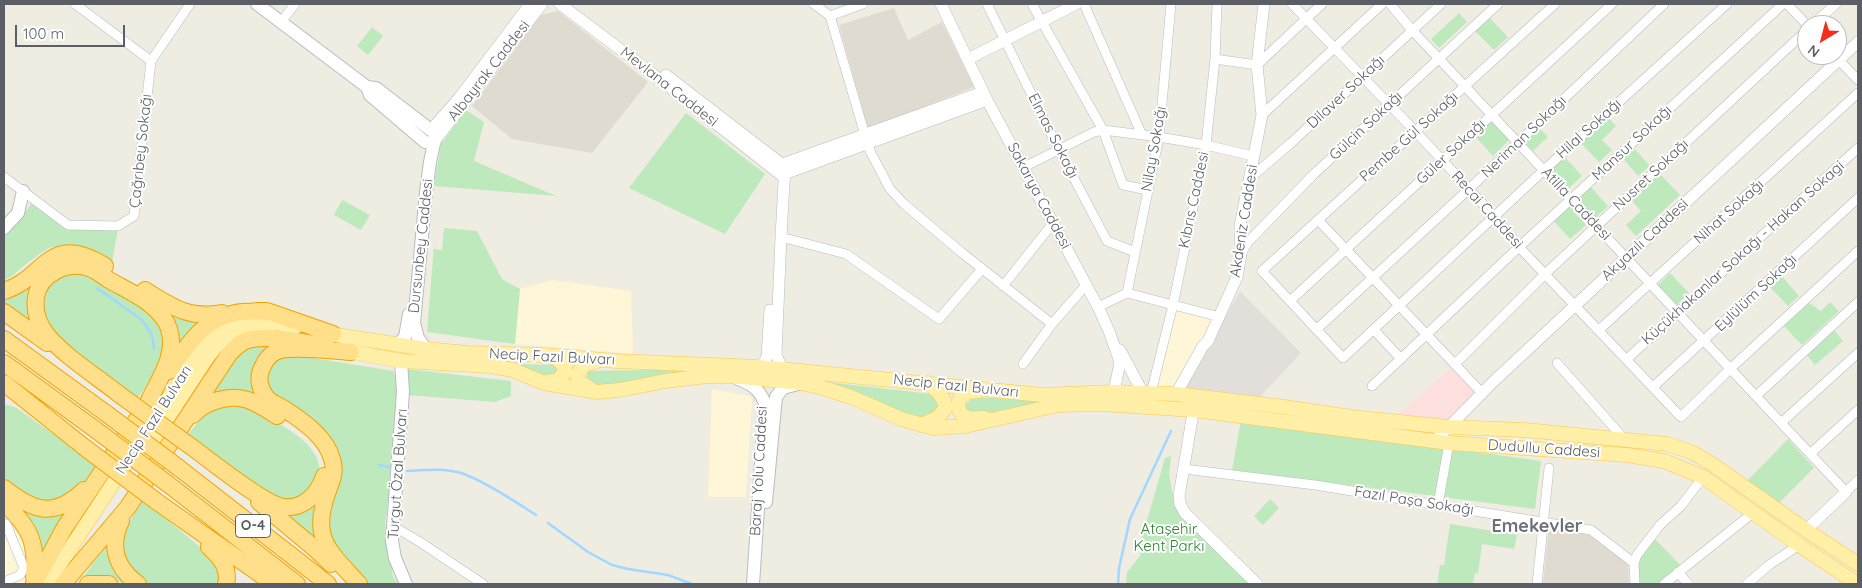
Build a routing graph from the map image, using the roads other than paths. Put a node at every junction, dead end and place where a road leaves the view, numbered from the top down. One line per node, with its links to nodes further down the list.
1 (75, 4): 47 (street)
2 (190, 4): 47 (street, Çağrıbey Sokağı)
3 (257, 4): 36 (main road)
4 (295, 4): 36 (street)
5 (530, 4): 63 (street, Albayrak Caddesi)
6 (542, 4): 63 (street, Albayrak Caddesi)
7 (560, 4): 72 (street, Mevlana Caddesi)
8 (573, 4): 72 (street, Mevlana Caddesi)
9 (814, 4): 34 (street)
10 (863, 4): 34 (street)
11 (941, 4): 46 (street, Sakarya Caddesi)
12 (987, 4): 40 (street, Elmas Sokağı)
13 (1032, 4): 37 (street)
14 (1076, 4): 37 (street)
15 (1084, 4): 61 (street)
16 (1171, 4): 62 (street, Nilay Sokağı)
17 (1217, 4): 44 (street, Kıbrıs Caddesi)
18 (1264, 4): 48 (street, Akdeniz Caddesi)
19 (1292, 4): 35 (street, Recai Caddesi)
20 (1322, 4): 35 (street)
21 (1382, 4): 42 (street)
22 (1390, 4): 38 (street, Atilla Caddesi)
23 (1440, 4): 38 (street, Dilaver Sokağı)
24 (1498, 4): 45 (street, Gülçin Sokağı)
25 (1555, 4): 53 (street, Pembe Gül Sokağı)
26 (1612, 4): 58 (street, Güler Sokağı)
27 (1664, 4): 65 (street, Neriman Sokağı)
28 (1727, 4): 73 (street, Hilal Sokağı)
29 (1783, 4): 80 (street, Mansur Sokağı)
30 (1787, 4): 32 (street)
31 (1836, 4): 33 (street)
32 (1797, 15)
33 (1823, 15)
34 (830, 16): 64 (street)
35 (1306, 19): 42 (street, Recai Caddesi); 48 (street)
36 (281, 22): 63 (main road)
37 (1041, 22): 40 (street); 59 (street)
38 (1412, 30): 45 (street, Atilla Caddesi); 51 (street, Dilaver Sokağı)
39 (1797, 39): 84 (street, Nusret Sokağı)
40 (1005, 40): 46 (street); 68 (street, Elmas Sokağı)
41 (1858, 42): 43 (street, Akyazılı Caddesi)
42 (1334, 48): 51 (street, Recai Caddesi); 57 (street)
43 (1847, 50)
44 (1215, 58): 48 (street); 66 (street, Kıbrıs Caddesi)
45 (1438, 58): 53 (street, Atilla Caddesi); 56 (street, Gülçin Sokağı)
46 (968, 59): 55 (street, Sakarya Caddesi)
47 (151, 61): 78 (street, Çağrıbey Sokağı)
48 (1257, 65): 57 (street, Akdeniz Caddesi)
49 (1830, 65): 92 (street, Akyazılı Caddesi)
50 (1844, 65): 52 (street)
51 (1362, 77): 56 (street, Recai Caddesi); 75 (street, Dilaver Sokağı)
52 (1858, 80)
53 (1465, 86): 58 (street, Atilla Caddesi); 60 (street, Pembe Gül Sokağı)
54 (1858, 94): 96 (street, Nihat Sokağı)
55 (985, 96): 64 (street); 71 (street, Sakarya Caddesi)
56 (1390, 104): 60 (street, Recai Caddesi); 91 (street, Gülçin Sokağı)
57 (1262, 115): 69 (street, Akdeniz Caddesi)
58 (1492, 115): 65 (street, Atilla Caddesi); 70 (street, Güler Sokağı)
59 (1103, 130): 61 (street); 68 (street); 77 (street)
60 (1415, 131): 70 (street, Recai Caddesi); 82 (street, Pembe Gül Sokağı)
61 (1142, 135): 62 (street)
62 (1159, 136): 66 (street); 77 (street, Nilay Sokağı)
63 (430, 137): 120 (main road, Dursunbey Caddesi); 121 (main road, Dursunbey Caddesi)
64 (866, 139): 72 (street); 93 (street)
65 (1518, 143): 73 (street, Atilla Caddesi); 76 (street, Neriman Sokağı)
66 (1206, 145): 69 (street); 103 (street, Kıbrıs Caddesi)
67 (1858, 148): 109 (street, Küçükhakanlar Sokağı - Hakan Sokagi)
68 (1060, 150): 71 (street); 90 (street, Elmas Sokağı)
69 (1253, 156): 75 (street, Akdeniz Caddesi)
70 (1443, 160): 76 (street, Recai Caddesi); 88 (street, Güler Sokağı)
71 (1024, 168): 83 (street, Sakarya Caddesi)
72 (783, 170): 86 (street); 133 (street)
73 (1544, 170): 80 (street, Atilla Caddesi); 81 (street, Hilal Sokağı)
74 (4, 176): 78 (street)
75 (1249, 179): 91 (street, Akdeniz Caddesi)
76 (1469, 189): 81 (street, Recai Caddesi); 95 (street, Neriman Sokağı)
77 (1148, 190): 90 (street, Nilay Sokağı)
78 (23, 191): 85 (main road)
79 (1858, 198): 119 (street, Eylülüm Sokağı)
80 (1571, 199): 84 (street, Atilla Caddesi); 87 (street, Mansur Sokağı)
81 (1495, 217): 87 (street, Recai Caddesi); 105 (street, Hilal Sokağı)
82 (1318, 220): 88 (street); 101 (street, Pembe Gül Sokağı)
83 (1053, 223): 97 (street, Sakarya Caddesi); 98 (street)
84 (1596, 226): 92 (street, Atilla Caddesi); 94 (street, Nusret Sokağı)
85 (4, 228)
86 (781, 237): 93 (street); 135 (street)
87 (1519, 247): 94 (street, Recai Caddesi); 116 (street, Mansur Sokağı)
88 (1346, 249): 95 (street); 101 (street, Güler Sokağı)
89 (1858, 250): 134 (street)
90 (1135, 252): 100 (street, Nilay Sokağı)
91 (1241, 254): 110 (street, Akdeniz Caddesi)
92 (1626, 258): 96 (street, Atilla Caddesi); 104 (street, Akyazılı Caddesi)
93 (982, 269): 98 (street)
94 (1545, 274): 104 (street, Recai Caddesi); 132 (street, Nusret Sokağı)
95 (1373, 278): 105 (street); 112 (street, Neriman Sokağı)
96 (1650, 284): 109 (street, Atilla Caddesi); 113 (street, Nihat Sokağı)
97 (1086, 285): 106 (street, Sakarya Caddesi); 111 (street)
98 (1003, 286): 111 (street)
99 (4, 290): 107 (highway)
100 (1127, 293): 103 (street); 106 (street)
101 (1290, 301): 112 (street)
102 (1858, 302): 150 (street)
103 (1173, 305): 110 (street); 146 (street, Kıbrıs Caddesi)
104 (1575, 305): 113 (street, Recai Caddesi); 147 (street, Akyazılı Caddesi)
105 (1400, 306): 114 (street, Hilal Sokağı); 116 (street)
106 (1098, 307): 115 (street, Sakarya Caddesi)
107 (267, 311): 118 (highway); 152 (highway)
108 (4, 312): 149 (highway)
109 (1678, 313): 119 (street, Atilla Caddesi); 126 (street, Küçükhakanlar Sokağı - Hakan Sokagi)
110 (1220, 317): 148 (street, Akdeniz Caddesi)
111 (1052, 324): 131 (street)
112 (1316, 329): 114 (street, Hilal Sokağı)
113 (1600, 329): 126 (street, Recai Caddesi)
114 (1374, 330): 125 (street)
115 (1109, 331): 145 (street, Sakarya Caddesi); 146 (street)
116 (1427, 335): 125 (street, Mansur Sokağı); 132 (street)
117 (4, 339): 197 (highway, O-4, bridge)
118 (330, 340): 120 (main road, Necip Fazıl Bulvarı); 122 (main road, Necip Fazıl Bulvarı); 159 (highway); 188 (main road, Necip Fazıl Bulvarı); 189 (main road, Necip Fazıl Bulvarı)
119 (1704, 340): 134 (street, Atilla Caddesi); 142 (street, Eylülüm Sokağı)
120 (398, 343): 121 (main road, Necip Fazıl Bulvarı)
121 (426, 349): 124 (main road, Necip Fazıl Bulvarı)
122 (351, 352): 128 (main road, Necip Fazıl Bulvarı); 199 (highway)
123 (1858, 353): 156 (street)
124 (543, 355): 127 (main road, Necip Fazıl Bulvarı); 137 (main road)
125 (1401, 359): 141 (street, Mansur Sokağı)
126 (1627, 359): 142 (street, Recai Caddesi)
127 (600, 360): 133 (main road, Necip Fazıl Bulvarı); 144 (main road)
128 (401, 361): 137 (main road, Necip Fazıl Bulvarı); 180 (main road, Turgut Özal Bulvarı)
129 (4, 363): 196 (highway, O-4, bridge)
130 (1557, 363): 160 (street)
131 (1023, 364)
132 (1455, 364): 147 (street)
133 (759, 367): 135 (main road, Necip Fazıl Bulvarı)
134 (1730, 369): 142 (street, Recai Caddesi); 150 (street, Atilla Caddesi)
135 (787, 370): 140 (main road, Necip Fazıl Bulvarı)
136 (731, 376): 139 (main road, Necip Fazıl Bulvarı); 144 (main road, Necip Fazıl Bulvarı); 174 (main road, Baraj Yolu Caddesi)
137 (544, 382): 144 (main road, Necip Fazıl Bulvarı)
138 (4, 383): 162 (highway)
139 (800, 383): 157 (main road, Necip Fazıl Bulvarı); 174 (main road, Baraj Yolu Caddesi)
140 (927, 383): 143 (main road, Necip Fazıl Bulvarı); 157 (main road)
141 (1372, 386)
142 (1653, 387)
143 (989, 391): 145 (main road, Necip Fazıl Bulvarı); 155 (main road)
144 (596, 392)
145 (1114, 392): 146 (main road, Necip Fazıl Bulvarı)
146 (1147, 393): 148 (main road, Necip Fazıl Bulvarı)
147 (1482, 393): 158 (street, Akyazılı Caddesi)
148 (1176, 394): 153 (main road, Necip Fazıl Bulvarı)
149 (120, 395): 152 (highway); 163 (highway, bridge)
150 (1756, 396): 156 (street, Atilla Caddesi)
151 (4, 399): 162 (highway)
152 (149, 400): 167 (highway)
153 (1195, 403): 155 (main road, Necip Fazıl Bulvarı); 158 (main road, Dudullu Caddesi); 161 (main road, Dudullu Caddesi); 166 (street)
154 (1858, 410): 164 (street)
155 (999, 418): 157 (main road, Necip Fazıl Bulvarı)
156 (1781, 423): 164 (street, Atilla Caddesi)
157 (920, 425)
158 (1448, 427): 160 (main road, Dudullu Caddesi); 161 (street, Akyazılı Caddesi)
159 (178, 432): 163 (highway); 176 (highway)
160 (1626, 440): 181 (main road, Dudullu Caddesi)
161 (1442, 442): 168 (main road, Dudullu Caddesi); 175 (street)
162 (84, 447): 172 (highway, bridge)
163 (193, 448): 198 (highway)
164 (1810, 454): 171 (street, Atilla Caddesi)
165 (1549, 468): 178 (street)
166 (1184, 469): 175 (street, Fazıl Paşa Sokağı); 204 (street)
167 (99, 476): 170 (highway); 187 (highway)
168 (1703, 477): 177 (main road, Dudullu Caddesi); 183 (street)
169 (1858, 480): 171 (street)
170 (4, 488)
171 (1846, 492): 181 (street)
172 (156, 501): 194 (highway); 195 (highway)
173 (4, 503): 187 (highway)
174 (762, 503): 202 (main road, Baraj Yolu Caddesi); 203 (main road, Baraj Yolu Caddesi)
175 (1438, 505): 178 (street, Fazıl Paşa Sokağı)
176 (128, 507): 190 (highway); 193 (highway)
177 (1754, 512): 182 (main road, Dudullu Caddesi); 185 (street)
178 (1544, 522): 183 (street, Fazıl Paşa Sokağı); 205 (street)
179 (6, 524): 186 (street)
180 (393, 526): 200 (main road, Turgut Özal Bulvarı); 201 (street)
181 (1806, 530): 184 (main road, Dudullu Caddesi)
182 (1799, 545): 209 (street); 210 (main road, Dudullu Caddesi)
183 (1634, 562): 206 (street)
184 (1858, 564)
185 (1678, 572): 207 (street); 208 (street)
186 (4, 582)
187 (33, 584)
188 (47, 584)
189 (58, 584)
190 (63, 584)
191 (88, 584): 192 (highway)
192 (108, 584)
193 (138, 584)
194 (226, 584)
195 (274, 584)
196 (297, 584)
197 (328, 584)
198 (352, 584)
199 (359, 584)
200 (406, 584)
201 (482, 584)
202 (752, 584)
203 (761, 584)
204 (1257, 584)
205 (1537, 584)
206 (1635, 584)
207 (1664, 584)
208 (1688, 584)
209 (1746, 584)
210 (1858, 584)

